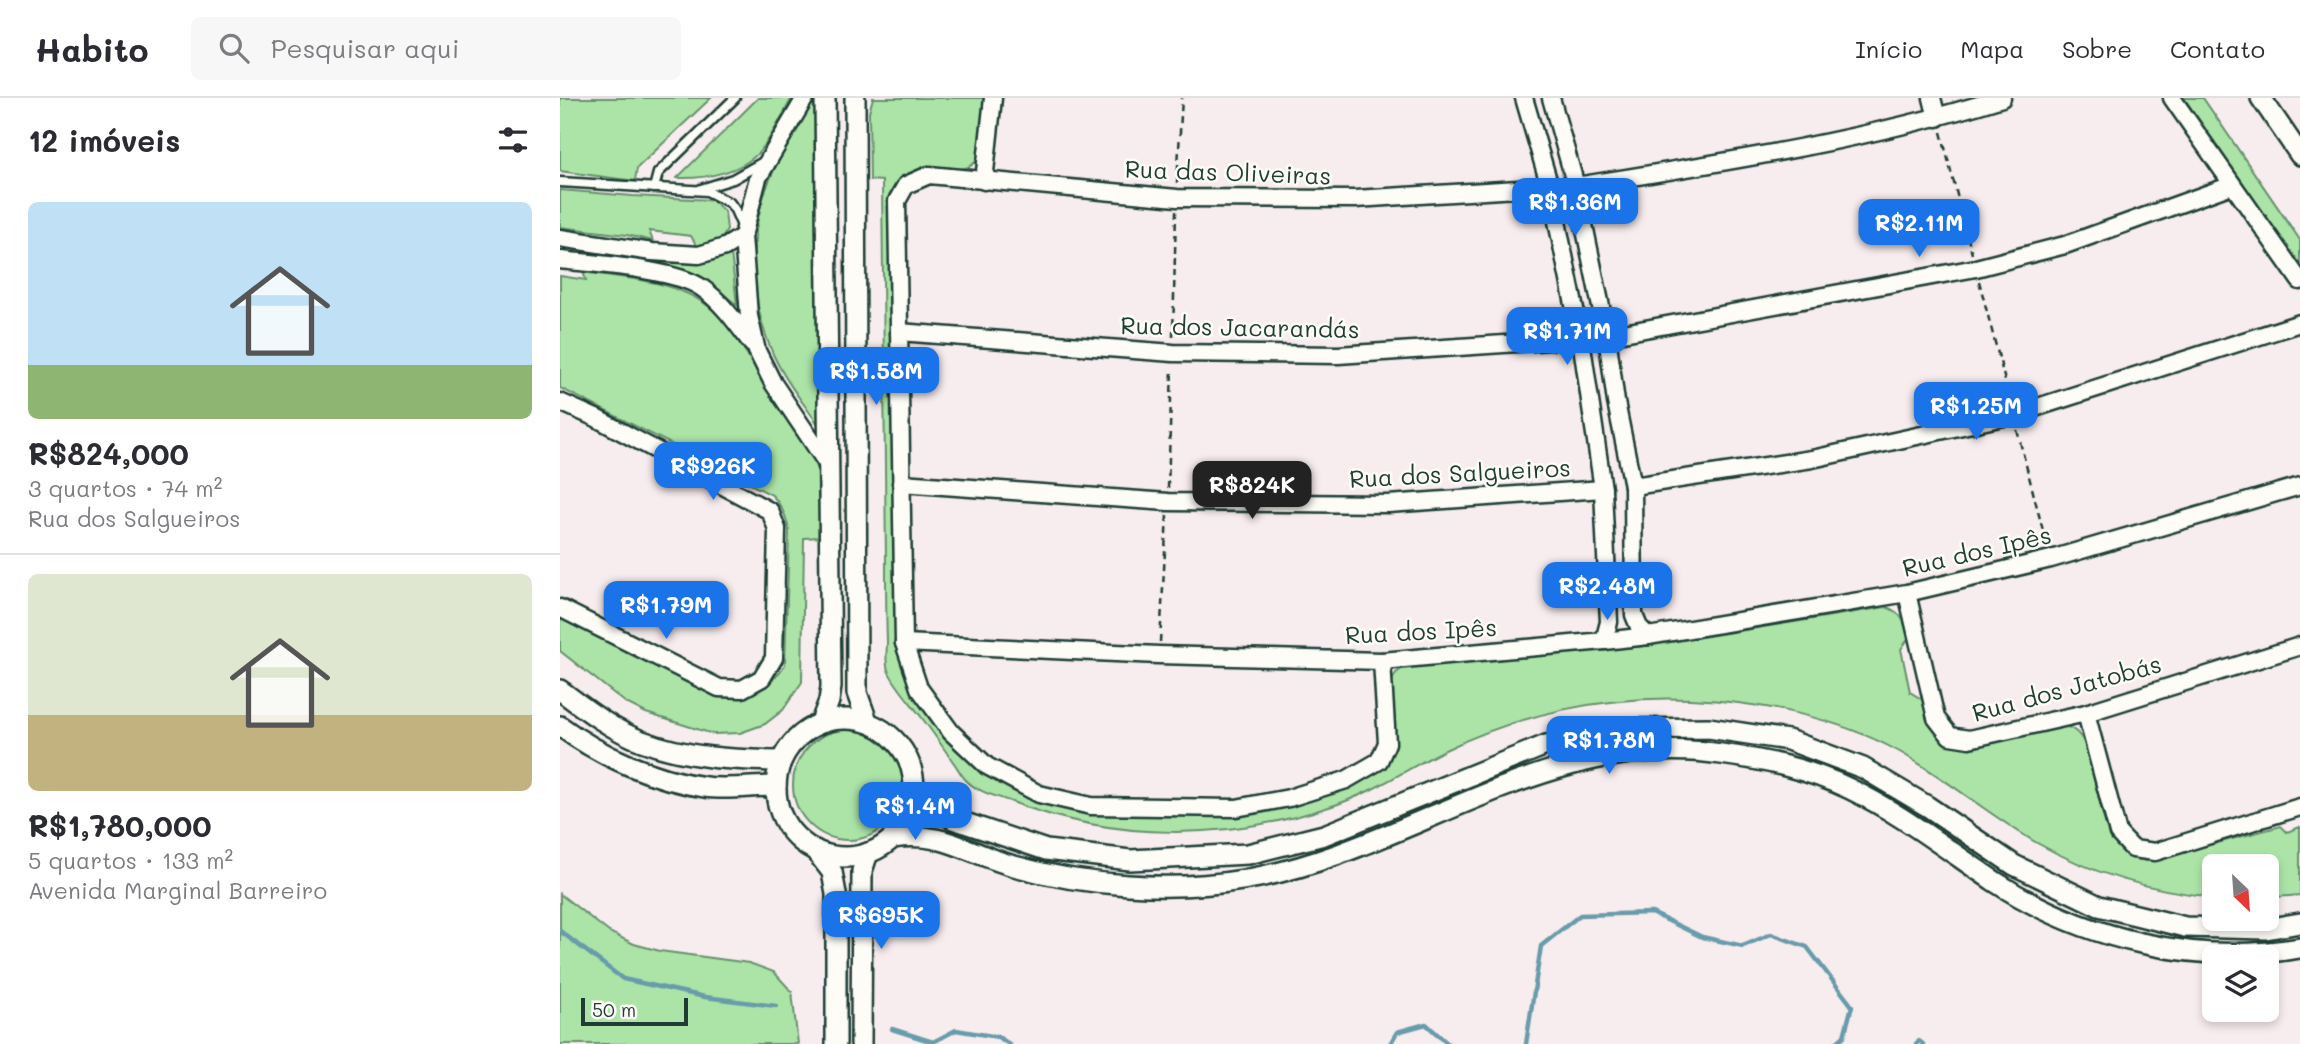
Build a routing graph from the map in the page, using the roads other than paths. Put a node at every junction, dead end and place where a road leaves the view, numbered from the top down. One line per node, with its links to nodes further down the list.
1 (735, 98): 20 (lane)
2 (805, 98): 13 (street)
3 (825, 98): 38 (street)
4 (993, 98): 15 (street)
5 (1932, 98): 12 (street)
6 (2002, 98): 12 (street)
7 (2172, 98): 17 (street)
8 (2261, 98): 14 (street)
9 (856, 100): 52 (street)
10 (1552, 100): 11 (street); 19 (street)
11 (1525, 103): 18 (street)
12 (1937, 118): 19 (street)
13 (771, 155): 21 (lane); 22 (street)
14 (2300, 155)
15 (984, 181): 18 (street, Rua das Oliveiras); 31 (street, Rua das Oliveiras)
16 (560, 182): 20 (lane)
17 (2232, 185): 29 (street); 32 (street)
18 (1550, 187): 27 (street)
19 (1576, 187): 25 (street)
20 (654, 188): 21 (lane)
21 (699, 190): 22 (lane)
22 (743, 236): 24 (street); 34 (street)
23 (567, 239): 24 (street); 26 (street)
24 (652, 252): 28 (street)
25 (1591, 259): 27 (street); 32 (street)
26 (565, 260): 28 (street)
27 (1565, 262): 33 (street)
28 (649, 273): 34 (street)
29 (2300, 281)
30 (2300, 323): 40 (street)
31 (899, 332): 33 (street, Rua dos Jacarandás); 39 (street)
32 (1607, 336): 35 (street)
33 (1581, 339): 37 (street)
34 (757, 351): 38 (street)
35 (1616, 401): 37 (street); 40 (street)
36 (560, 402): 44 (street)
37 (1591, 408): 42 (street)
38 (828, 465): 53 (street)
39 (901, 483): 42 (street, Rua dos Salgueiros); 47 (street)
40 (1633, 486): 45 (street)
41 (2300, 486): 43 (street, Rua dos Ipês)
42 (1603, 489): 46 (street)
43 (1908, 593): 45 (street, Rua dos Ipês); 51 (street, Rua dos Jatobás)
44 (560, 608)
45 (1648, 636): 46 (street, Rua dos Ipês)
46 (1604, 641): 49 (street, Rua dos Ipês)
47 (904, 643): 49 (street, Rua dos Ipês); 49 (street)
48 (2300, 646): 51 (street, Rua dos Jatobás)
49 (1382, 661)
50 (560, 690): 55 (street)
51 (2086, 713): 58 (street)
52 (867, 721): 53 (street); 57 (street)
53 (821, 722): 55 (street)
54 (560, 726): 56 (street)
55 (781, 761): 56 (street)
56 (776, 786): 60 (street)
57 (915, 793): 59 (street); 62 (street)
58 (2300, 807)
59 (893, 838): 61 (street); 63 (street)
60 (815, 850): 61 (street); 64 (street)
61 (868, 853): 65 (street)
62 (2300, 923)
63 (2300, 948)
64 (836, 1044)
65 (861, 1044)

